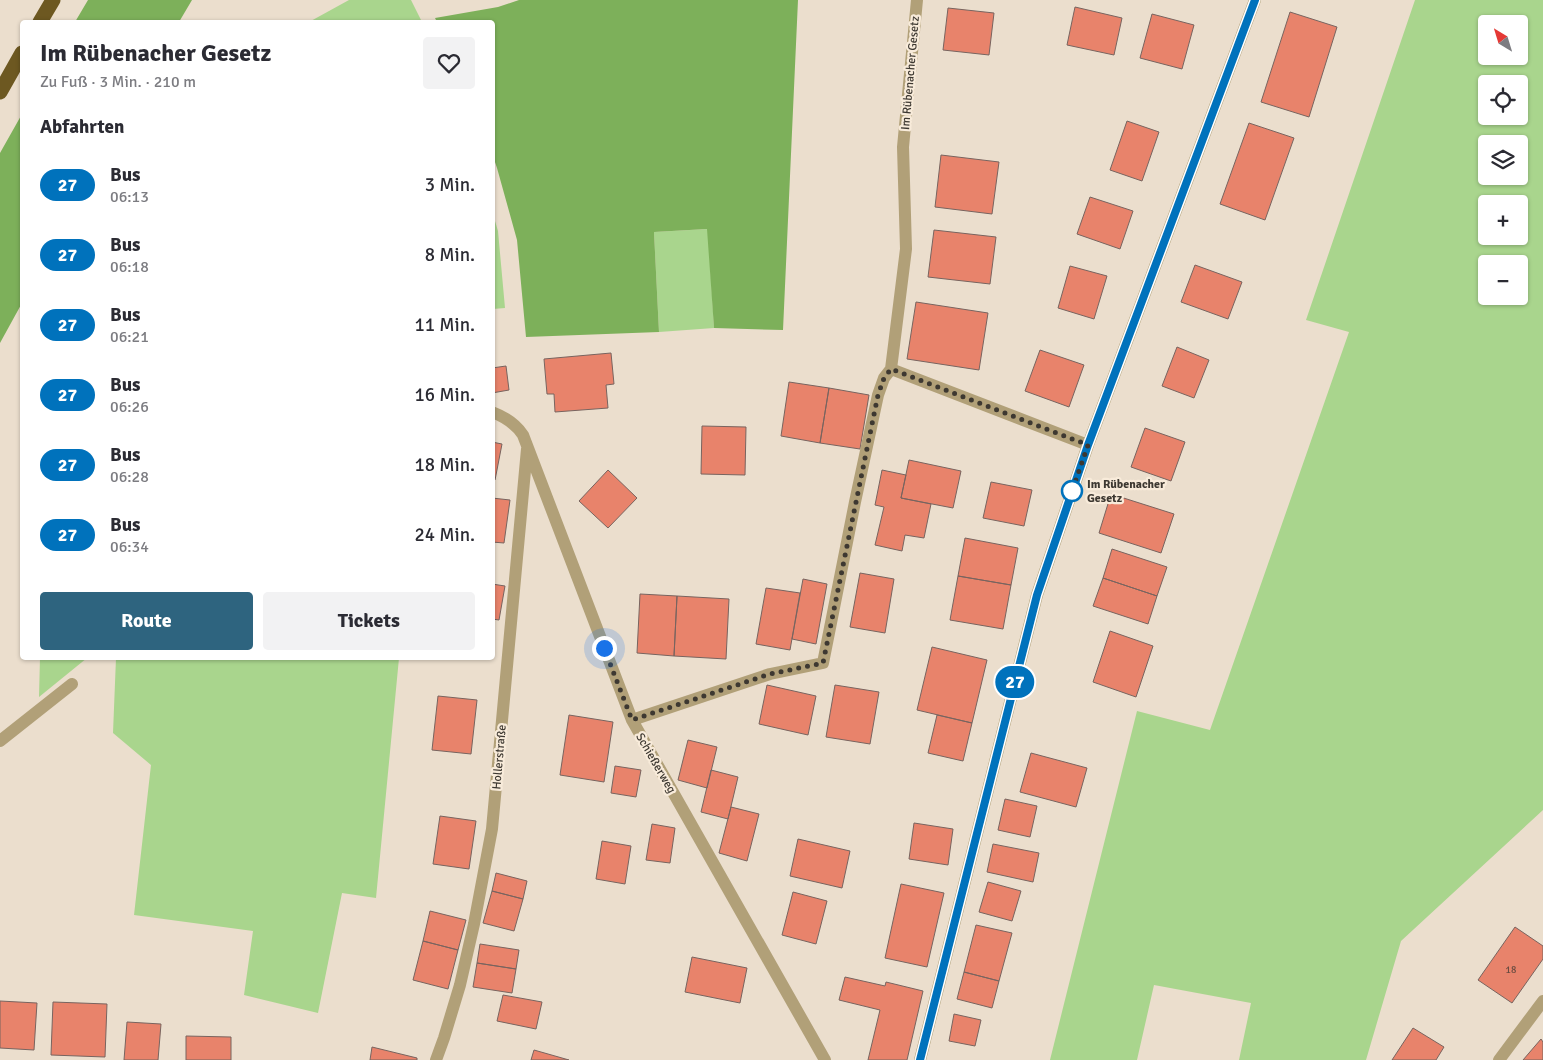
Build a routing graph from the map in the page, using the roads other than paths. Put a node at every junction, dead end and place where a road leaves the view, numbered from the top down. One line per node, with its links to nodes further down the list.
1 (53, 0): 4 (highway)
2 (917, 0): 7 (street, Im Rübenacher Gesetz)
3 (1252, 0): 9 (street)
4 (41, 20)
5 (20, 57): 6 (highway)
6 (0, 92)
7 (891, 369): 9 (street); 12 (street)
8 (495, 413): 10 (street, Schießerweg)
9 (1088, 445): 17 (street)
10 (528, 447): 12 (street, Schießerweg); 15 (street, Hollerstraße)
11 (72, 684): 13 (street)
12 (632, 720): 16 (street, Schießerweg)
13 (0, 742)
14 (1543, 1001): 18 (street)
15 (436, 1060)
16 (825, 1060)
17 (920, 1060)
18 (1499, 1060)

